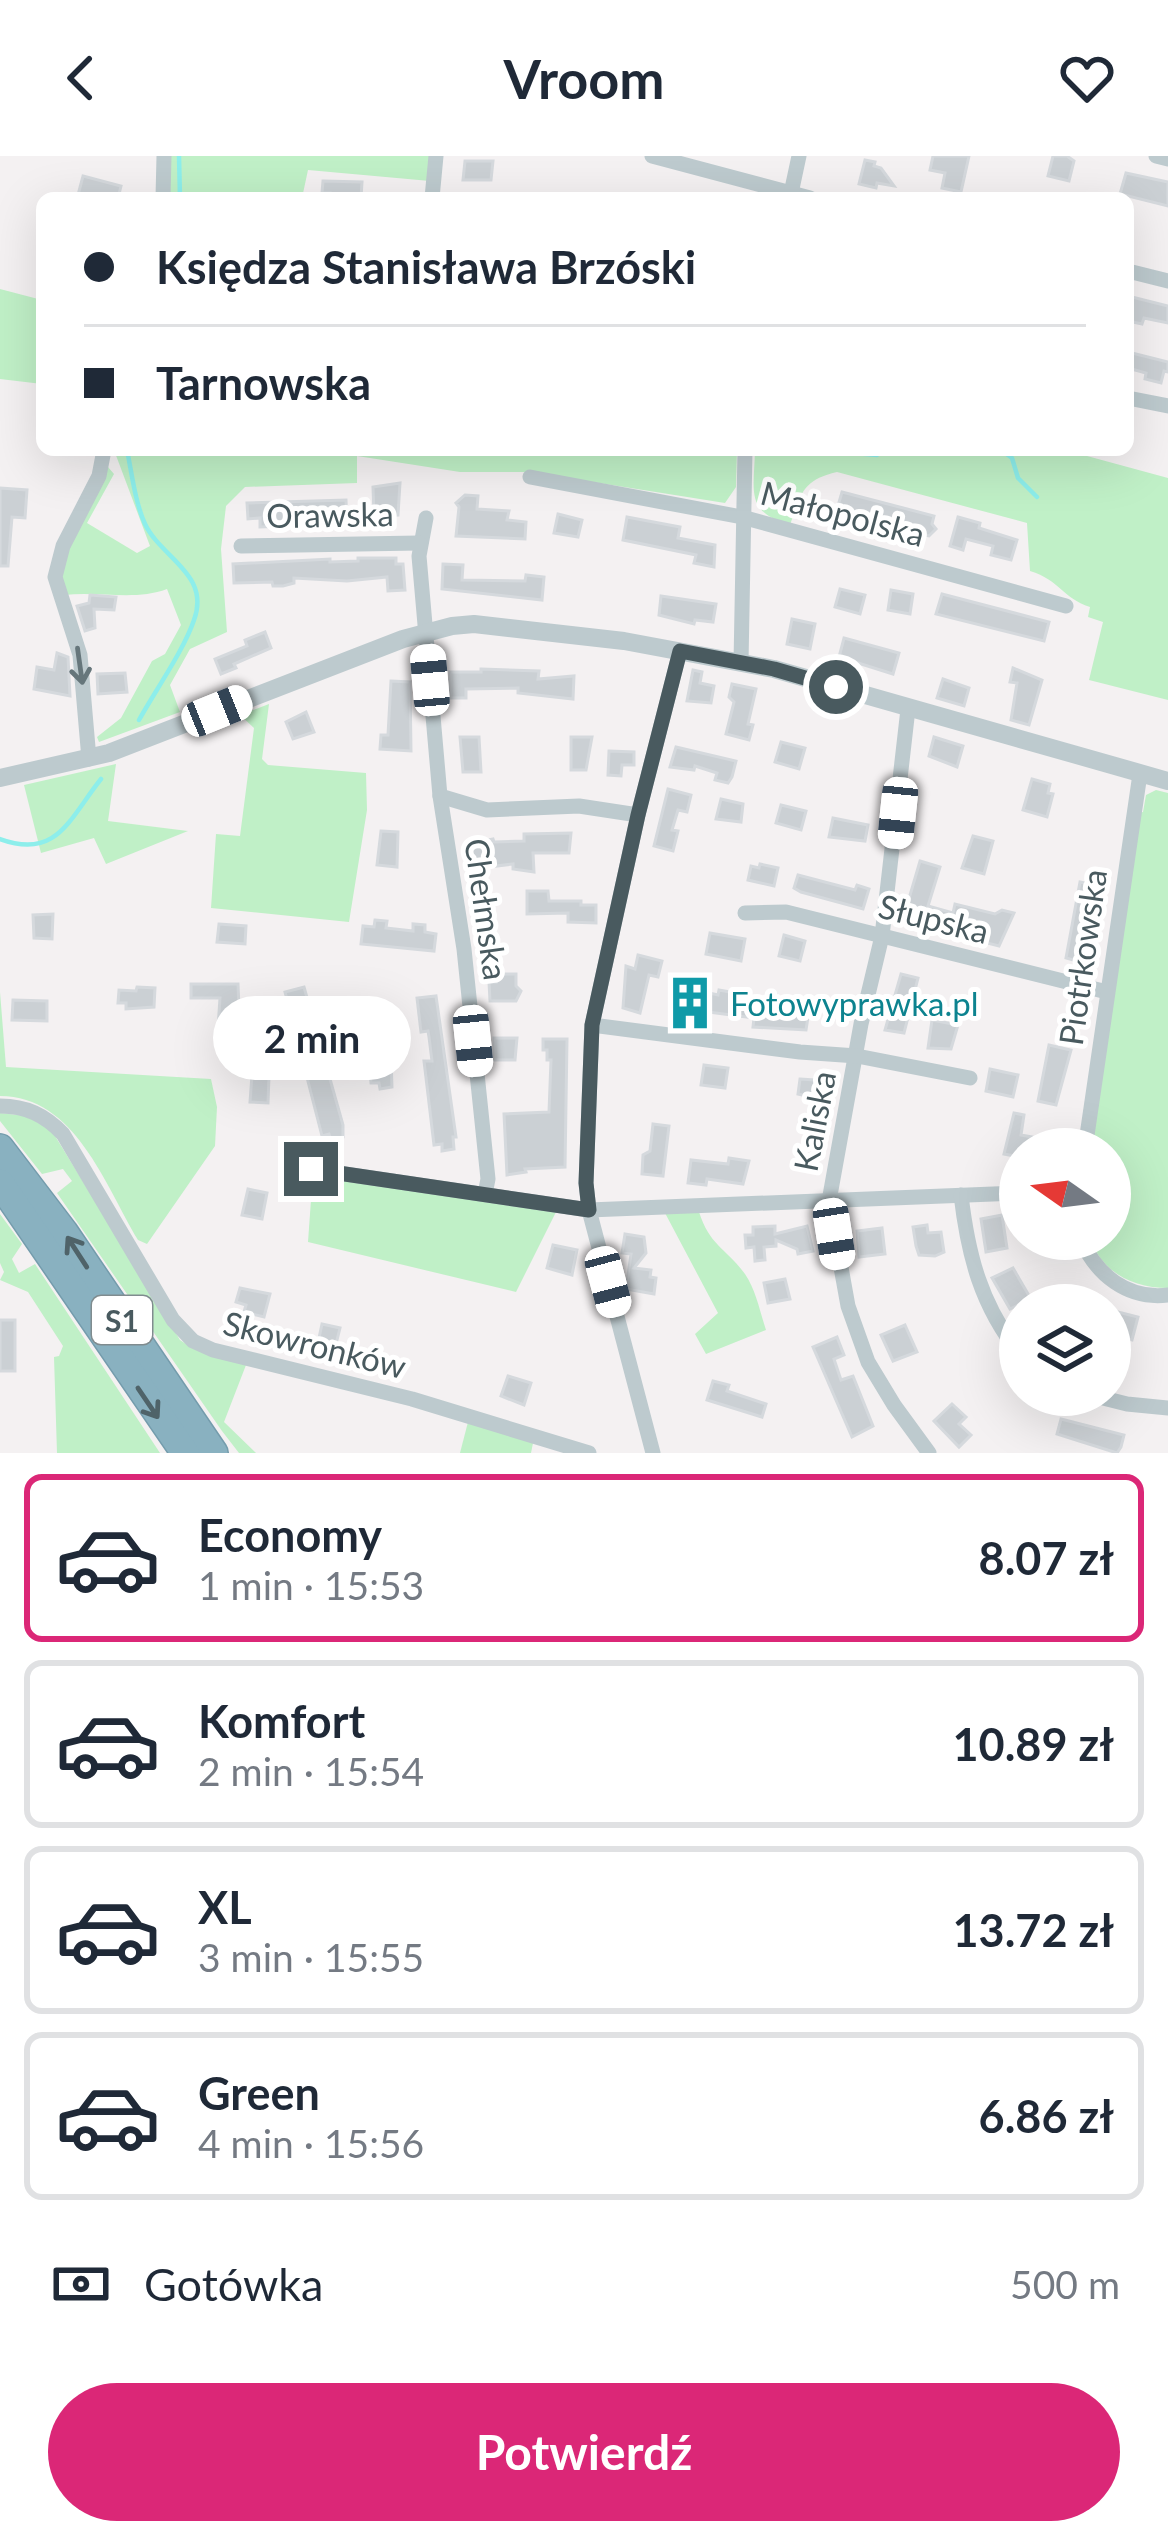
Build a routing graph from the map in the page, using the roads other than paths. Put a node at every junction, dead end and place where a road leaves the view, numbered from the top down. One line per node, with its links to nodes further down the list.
1 (164, 156): 7 (street)
2 (436, 156): 8 (street)
3 (652, 156): 9 (street)
4 (800, 156): 10 (street)
5 (1156, 156): 6 (street)
6 (1168, 159)
7 (163, 192)
8 (433, 192)
9 (777, 192)
10 (792, 192)
11 (1134, 272): 12 (street)
12 (1168, 280)
13 (1134, 399): 14 (street)
14 (1168, 406)
15 (103, 456): 27 (street, one-way to 27)
16 (745, 456): 18 (street)
17 (530, 477): 18 (street, Małopolska)
18 (742, 517): 22 (street, Małopolska); 25 (street)
19 (426, 518): 20 (street)
20 (419, 543): 21 (street, Orawska); 23 (street)
21 (242, 546)
22 (1066, 606)
23 (426, 632): 24 (street); 27 (street); 31 (street, Chełmska)
24 (680, 651): 25 (street); 32 (street)
25 (741, 662): 26 (street)
26 (908, 709): 28 (street); 34 (street, Kaliska)
27 (88, 759): 29 (street)
28 (1141, 774): 30 (street); 35 (street, Piotrkowska)
29 (0, 778)
30 (1168, 781)
31 (440, 796): 32 (street); 44 (street, Chełmska)
32 (638, 815): 36 (street)
33 (745, 913): 34 (street, Słupska)
34 (882, 936): 35 (street, Słupska); 37 (street, Kaliska)
35 (1108, 992): 40 (street, Piotrkowska)
36 (592, 1025): 37 (street); 48 (street)
37 (857, 1056): 38 (street); 47 (street, Kaliska)
38 (970, 1078)
39 (0, 1106): 56 (street, Skowronków)
40 (1088, 1128)
41 (0, 1148): 43 (highway, S1)
42 (311, 1169): 44 (street)
43 (15, 1190): 54 (highway, S1, one-way to 54); 55 (highway, S1, one-way to 43)
44 (485, 1194): 48 (street)
45 (999, 1194): 46 (street)
46 (961, 1195): 47 (street); 51 (street)
47 (829, 1202): 48 (street); 58 (street, Kaliska)
48 (589, 1210): 57 (street)
49 (1091, 1260): 50 (street)
50 (1168, 1295)
51 (999, 1320)
52 (1131, 1404): 53 (street)
53 (1168, 1408)
54 (185, 1453)
55 (214, 1453)
56 (590, 1453)
57 (653, 1453)
58 (929, 1453)

